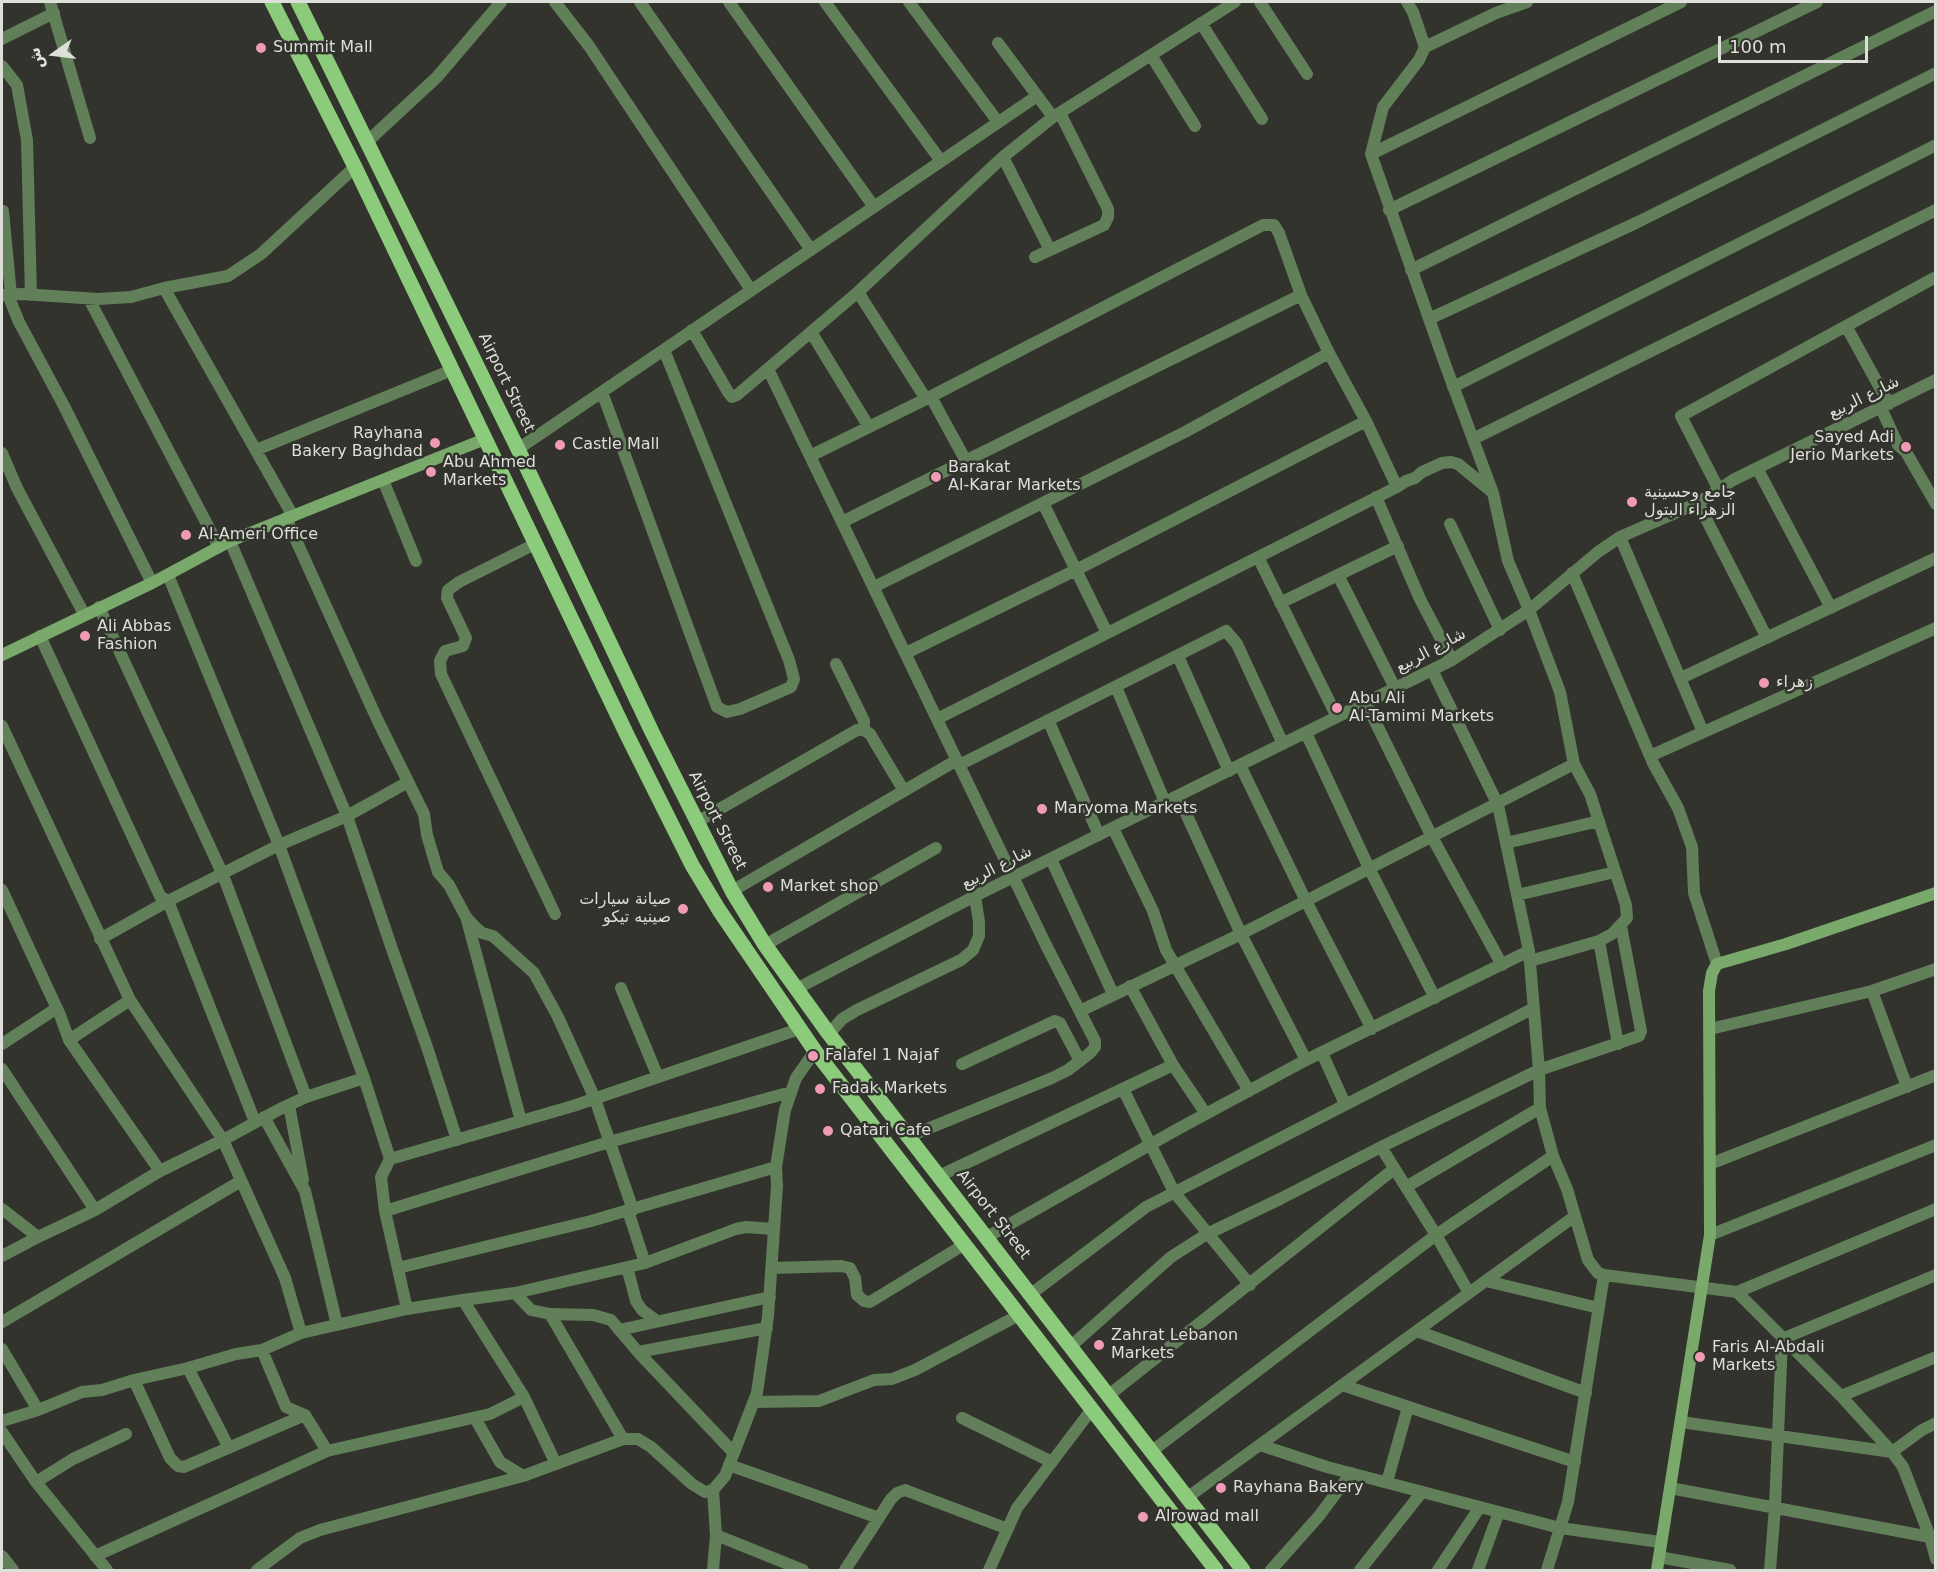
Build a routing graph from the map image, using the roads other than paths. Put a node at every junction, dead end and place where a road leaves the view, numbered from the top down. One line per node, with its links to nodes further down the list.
1 (272, 2): 36 (main road)
2 (298, 2): 31 (main road, Airport Street)
3 (501, 2): 31 (street)
4 (555, 2): 47 (street)
5 (640, 2): 41 (street)
6 (729, 2): 37 (street)
7 (825, 2): 35 (street)
8 (909, 2): 28 (street)
9 (1235, 2): 17 (street)
10 (1260, 2): 24 (street)
11 (1407, 2): 20 (street)
12 (1527, 2): 20 (street)
13 (1681, 2): 33 (street)
14 (1817, 2): 38 (street)
15 (52, 7): 18 (street); 30 (street)
16 (1935, 11): 44 (street)
17 (1201, 23): 21 (street); 27 (street)
18 (2, 39)
19 (998, 43): 25 (street)
20 (1425, 47): 33 (street)
21 (1150, 54): 26 (street); 29 (street)
22 (2, 66): 50 (street)
23 (1935, 73): 53 (street)
24 (1307, 74)
25 (1036, 96): 26 (street); 28 (street)
26 (1056, 115): 34 (street); 42 (street)
27 (1262, 119)
28 (998, 122): 35 (street)
29 (1195, 126)
30 (90, 138)
31 (368, 141): 70 (main road, Airport Street)
32 (1935, 145): 62 (street)
33 (1371, 154): 38 (street)
34 (1003, 157): 42 (street); 48 (street)
35 (941, 161): 37 (street)
36 (354, 167): 46 (street); 60 (main road)
37 (874, 207): 41 (street)
38 (1389, 210): 44 (street)
39 (1935, 210): 69 (street)
40 (3, 211): 49 (street)
41 (811, 250): 47 (street)
42 (1050, 250): 43 (street)
43 (1035, 257)
44 (1411, 270): 53 (street)
45 (1935, 277): 54 (street)
46 (164, 288): 52 (street); 71 (street)
47 (752, 290): 55 (street)
48 (858, 292): 56 (street); 64 (street)
49 (7, 295): 50 (street); 98 (street)
50 (32, 295): 52 (street)
51 (1301, 295): 58 (street); 64 (street); 74 (street)
52 (89, 299): 88 (street)
53 (1429, 320): 62 (street)
54 (1846, 326): 65 (street); 78 (street)
55 (692, 330): 57 (street); 59 (street)
56 (811, 332): 59 (street); 67 (street)
57 (664, 350): 63 (street); 63 (street)
58 (1329, 353): 66 (street); 81 (street)
59 (768, 369): 73 (street)
60 (452, 370): 68 (main road); 71 (street)
61 (1935, 380): 65 (street, شارع الربيع)
62 (1454, 387): 69 (street)
63 (602, 392): 70 (street)
64 (928, 398): 67 (street); 74 (street)
65 (1885, 406): 75 (street, شارع الربيع); 83 (street)
66 (1366, 421): 77 (street); 94 (street)
67 (869, 427): 73 (street)
68 (485, 439): 76 (street); 89 (main road)
69 (1473, 439): 79 (street)
70 (518, 449): 120 (main road, Airport Street)
71 (256, 450): 84 (street)
72 (2, 453): 104 (street)
73 (810, 456): 85 (street)
74 (966, 461): 85 (street)
75 (1757, 468): 78 (street, شارع الربيع); 102 (street)
76 (384, 480): 84 (street); 93 (street)
77 (1396, 487): 79 (street); 80 (street)
78 (1719, 490): 82 (street, شارع الربيع)
79 (1493, 493): 103 (street)
80 (1376, 497): 90 (street); 91 (street)
81 (1043, 503): 94 (street); 99 (street)
82 (1698, 503): 87 (street, شارع الربيع); 109 (street)
83 (1935, 504)
84 (290, 517): 88 (street); 136 (street)
85 (842, 522): 99 (street)
86 (1450, 524): 106 (street)
87 (1620, 537): 95 (street, شارع الربيع); 116 (street)
88 (225, 544): 96 (street); 141 (street)
89 (536, 544): 124 (main road); 162 (street)
90 (1398, 546): 97 (street); 113 (street)
91 (1258, 557): 100 (street); 107 (street)
92 (1935, 558): 102 (street)
93 (416, 561)
94 (1076, 570): 107 (street); 110 (street)
95 (1572, 573): 103 (street, شارع الربيع); 131 (street)
96 (168, 575): 98 (street); 148 (street)
97 (1338, 575): 100 (street); 118 (street)
98 (152, 583): 101 (street)
99 (874, 587): 110 (street)
100 (1280, 603): 121 (street)
101 (99, 607): 104 (street); 153 (street)
102 (1831, 608): 109 (street)
103 (1529, 610): 106 (street, شارع الربيع); 134 (street)
104 (84, 614): 108 (street)
105 (1935, 628): 127 (street)
106 (1500, 630): 113 (street, شارع الربيع)
107 (1107, 633): 122 (street)
108 (40, 636): 111 (street); 161 (street)
109 (1767, 638): 116 (street)
110 (906, 653): 122 (street)
111 (2, 655)
112 (1178, 656): 117 (street); 129 (street); 135 (street)
113 (1452, 660): 115 (street, شارع الربيع)
114 (836, 664): 126 (street)
115 (1432, 670): 118 (street, شارع الربيع); 140 (street)
116 (1681, 678): 127 (street)
117 (1116, 687): 123 (street); 139 (street)
118 (1395, 688): 119 (street, شارع الربيع)
119 (1366, 703): 121 (street, شارع الربيع); 146 (street)
120 (642, 711): 124 (main road); 130 (main road, Airport Street)
121 (1337, 717): 128 (street, شارع الربيع)
122 (937, 719): 133 (street)
123 (1048, 720): 133 (street); 145 (street)
124 (621, 722): 132 (main road)
125 (2, 726): 166 (street)
126 (864, 730): 137 (street); 143 (street)
127 (1704, 732): 131 (street)
128 (1306, 733): 129 (street, شارع الربيع); 151 (street)
129 (1283, 744): 135 (street, شارع الربيع)
130 (660, 748): 132 (main road); 143 (main road, Airport Street)
131 (1650, 756): 170 (street)
132 (639, 758): 184 (main road)
133 (958, 763): 137 (street); 154 (street)
134 (1574, 764): 140 (street); 142 (street)
135 (1235, 768): 138 (street, شارع الربيع); 160 (street)
136 (408, 782): 141 (street); 163 (street)
137 (904, 791): 156 (street)
138 (1178, 796): 139 (street, شارع الربيع); 165 (street)
139 (1165, 802): 144 (street, شارع الربيع)
140 (1498, 805): 146 (street); 147 (street)
141 (347, 816): 148 (street); 216 (street)
142 (1599, 821): 147 (street); 152 (street)
143 (697, 822): 156 (main road, Airport Street)
144 (1113, 828): 145 (street, شارع الربيع); 171 (street)
145 (1099, 835): 150 (street, شارع الربيع)
146 (1432, 837): 151 (street); 172 (street)
147 (1506, 843): 158 (street)
148 (279, 845): 153 (street); 201 (street)
149 (936, 848): 168 (street)
150 (1051, 859): 154 (street, شارع الربيع); 178 (street)
151 (1369, 868): 160 (street); 179 (street)
152 (1616, 872): 158 (street); 164 (street)
153 (224, 875): 161 (street); 206 (street)
154 (1014, 877): 159 (street, شارع الربيع); 183 (street)
155 (2, 890): 181 (street)
156 (732, 891): 168 (main road, Airport Street)
157 (1935, 893): 170 (street)
158 (1517, 895): 169 (street)
159 (975, 896): 176 (street, شارع الربيع); 187 (street)
160 (1305, 899): 165 (street); 185 (street)
161 (168, 901): 166 (street); 212 (street)
162 (555, 914)
163 (466, 917): 207 (street); 213 (street)
164 (1621, 926): 167 (street); 190 (street)
165 (1241, 934): 171 (street); 193 (street)
166 (100, 939): 180 (street)
167 (1599, 941): 169 (street); 190 (street)
168 (765, 945): 176 (main road, Airport Street)
169 (1530, 956): 172 (street); 182 (street)
170 (1717, 964): 186 (street)
171 (1175, 965): 174 (street); 204 (street)
172 (1502, 965): 179 (street)
173 (1935, 969): 177 (street)
174 (1130, 986): 178 (street); 196 (street)
175 (621, 988): 200 (street)
176 (796, 989): 187 (main road, Airport Street)
177 (1872, 991): 186 (street); 202 (street)
178 (1113, 994): 183 (street)
179 (1435, 998): 185 (street)
180 (130, 1000): 188 (street); 215 (street)
181 (57, 1008): 188 (street); 189 (street)
182 (1534, 1008): 198 (street); 208 (street)
183 (1080, 1011): 194 (street)
184 (799, 1029): 191 (main road); 200 (street)
185 (1372, 1029): 192 (street)
186 (1710, 1029): 223 (street)
187 (829, 1034): 214 (main road, Airport Street)
188 (69, 1040): 226 (street)
189 (2, 1044)
190 (1618, 1044): 198 (street)
191 (815, 1051): 205 (street); 228 (main road)
192 (1322, 1053): 193 (street); 208 (street)
193 (1306, 1060): 204 (street)
194 (1080, 1061): 195 (street); 214 (street)
195 (962, 1064)
196 (1173, 1065): 203 (street); 211 (street)
197 (2, 1069): 237 (street)
198 (1539, 1070): 210 (street); 220 (street)
199 (1935, 1075): 202 (street)
200 (658, 1077): 207 (street)
201 (364, 1078): 206 (street); 222 (street)
202 (1907, 1087): 223 (street)
203 (1123, 1089): 218 (street); 227 (street)
204 (1249, 1091): 211 (street)
205 (791, 1092): 217 (street); 224 (street)
206 (306, 1097): 209 (street)
207 (595, 1099): 213 (street); 217 (street)
208 (1345, 1104): 232 (street)
209 (289, 1105): 212 (street); 231 (street)
210 (1539, 1108): 221 (street); 230 (street)
211 (1206, 1114): 218 (street)
212 (259, 1120): 215 (street); 231 (street)
213 (521, 1121): 216 (street)
214 (910, 1136): 227 (main road, Airport Street)
215 (223, 1140): 226 (street); 229 (street)
216 (457, 1140): 222 (street)
217 (609, 1142): 238 (street); 239 (street)
218 (1150, 1145): 232 (street); 246 (street)
219 (1935, 1145): 244 (street)
220 (1381, 1147): 225 (street); 242 (street)
221 (1553, 1156): 240 (street); 243 (street)
222 (390, 1159): 238 (street)
223 (1710, 1164): 244 (street)
224 (776, 1167): 239 (street); 241 (street)
225 (1394, 1169): 230 (street); 256 (street)
226 (160, 1171): 237 (street)
227 (936, 1172): 228 (main road); 233 (main road, Airport Street)
228 (914, 1179): 234 (main road)
229 (241, 1181): 269 (street); 274 (street)
230 (1406, 1187): 243 (street)
231 (305, 1191): 270 (street)
232 (1174, 1192): 242 (street); 261 (street)
233 (953, 1195): 234 (main road); 246 (main road, Airport Street)
234 (937, 1208): 247 (main road)
235 (2, 1209): 245 (street)
236 (1935, 1209): 260 (street)
237 (95, 1210): 245 (street)
238 (385, 1210): 251 (street)
239 (630, 1210): 249 (street); 251 (street)
240 (1575, 1216): 253 (street); 255 (street)
241 (773, 1229): 249 (street); 252 (street)
242 (1207, 1234): 256 (street); 276 (street)
243 (1436, 1235): 259 (street); 305 (street)
244 (1710, 1235): 257 (street)
245 (38, 1237): 248 (street)
246 (987, 1237): 261 (main road, Airport Street)
247 (965, 1244): 252 (street); 267 (main road)
248 (2, 1256)
249 (645, 1263): 250 (street)
250 (627, 1267): 258 (street); 268 (street)
251 (398, 1268): 265 (street)
252 (772, 1268): 262 (street)
253 (1604, 1275): 257 (street); 264 (street)
254 (1935, 1275): 275 (street)
255 (1486, 1281): 259 (street); 264 (street)
256 (1250, 1285): 285 (street)
257 (1702, 1288): 260 (street); 296 (street)
258 (515, 1293): 263 (street); 266 (street)
259 (1468, 1293): 273 (street)
260 (1737, 1293): 275 (street)
261 (1031, 1294): 276 (main road, Airport Street)
262 (770, 1297): 268 (street); 271 (street)
263 (463, 1299): 265 (street); 287 (street)
264 (1599, 1308): 284 (street)
265 (407, 1309): 270 (street)
266 (550, 1314): 272 (street); 301 (street)
267 (1019, 1315): 288 (street); 290 (main road)
268 (657, 1321): 272 (street)
269 (2, 1322)
270 (337, 1325): 274 (street)
271 (767, 1328): 279 (street); 288 (street)
272 (619, 1330): 279 (street)
273 (1417, 1331): 283 (street); 284 (street)
274 (301, 1333): 278 (street)
275 (1782, 1339): 286 (street); 300 (street)
276 (1071, 1346): 285 (main road, Airport Street)
277 (2, 1349): 291 (street)
278 (262, 1350): 281 (street); 292 (street)
279 (638, 1352): 307 (street)
280 (1935, 1357): 286 (street)
281 (188, 1368): 282 (street); 303 (street)
282 (134, 1380): 291 (street); 303 (street)
283 (1342, 1385): 289 (street); 302 (street)
284 (1586, 1392): 309 (street)
285 (1109, 1395): 305 (main road, Airport Street)
286 (1841, 1396): 306 (street)
287 (524, 1397): 293 (street); 310 (street)
288 (754, 1402): 307 (street)
289 (1408, 1407): 309 (street); 314 (street)
290 (1092, 1409): 308 (street); 322 (main road)
291 (38, 1410): 295 (street)
292 (305, 1415): 303 (street); 304 (street)
293 (475, 1418): 304 (street); 312 (street)
294 (962, 1418): 308 (street)
295 (2, 1421)
296 (1681, 1422): 300 (street); 315 (street)
297 (1935, 1423): 306 (street)
298 (2, 1432): 313 (street)
299 (126, 1434): 313 (street)
300 (1778, 1436): 306 (street); 320 (street)
301 (623, 1439): 310 (street); 316 (street)
302 (1260, 1445): 311 (street); 318 (street)
303 (229, 1448)
304 (327, 1451): 332 (street)
305 (1152, 1451): 318 (main road, Airport Street)
306 (1892, 1452): 328 (street)
307 (731, 1459): 316 (street); 323 (street)
308 (1052, 1462): 325 (street)
309 (1575, 1462): 324 (street)
310 (556, 1464): 312 (street)
311 (1351, 1473): 314 (street); 344 (street)
312 (523, 1476): 337 (street)
313 (36, 1482): 332 (street)
314 (1387, 1482): 317 (street)
315 (1670, 1488): 320 (street); 329 (street)
316 (713, 1490): 326 (street)
317 (1422, 1492): 319 (street); 345 (street)
318 (1190, 1501): 322 (main road); 327 (main road, Airport Street)
319 (1480, 1507): 321 (street); 346 (street)
320 (1775, 1507): 328 (street); 351 (street)
321 (1499, 1512): 324 (street); 347 (street)
322 (1173, 1515): 330 (main road)
323 (879, 1518): 325 (street); 340 (street)
324 (1560, 1528): 329 (street); 348 (street)
325 (1008, 1529): 341 (street)
326 (716, 1535): 338 (street); 339 (street)
327 (1217, 1536): 330 (main road); 343 (main road, Airport Street)
328 (1930, 1537): 334 (street)
329 (1660, 1542): 333 (street)
330 (1200, 1549): 342 (main road)
331 (2, 1556): 335 (street)
332 (95, 1556): 336 (street)
333 (1659, 1557): 349 (street); 350 (street)
334 (1935, 1559)
335 (13, 1570)
336 (107, 1570)
337 (257, 1570)
338 (713, 1570)
339 (803, 1570)
340 (845, 1570)
341 (989, 1570)
342 (1216, 1570)
343 (1244, 1570)
344 (1271, 1570)
345 (1360, 1570)
346 (1438, 1570)
347 (1478, 1570)
348 (1547, 1570)
349 (1657, 1570)
350 (1730, 1570)
351 (1770, 1570)

